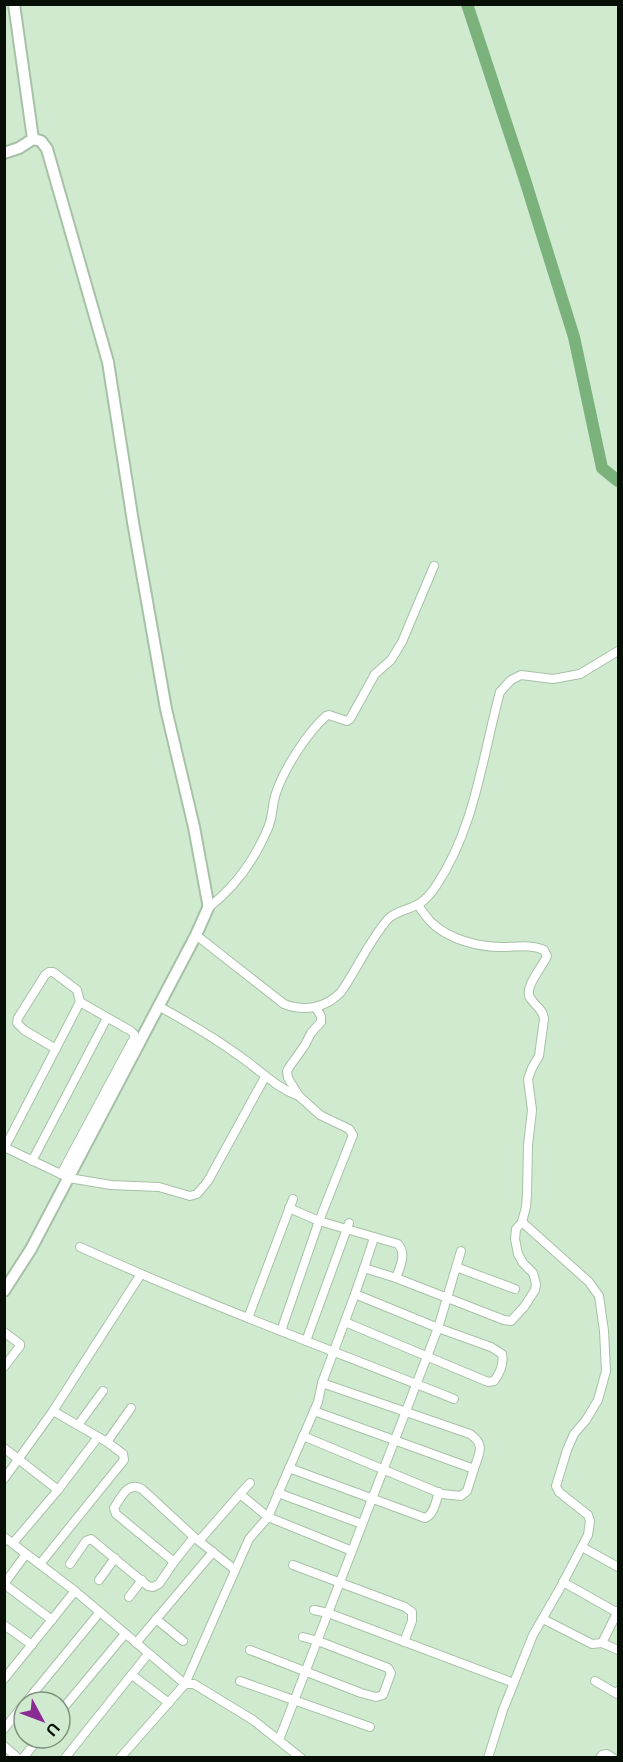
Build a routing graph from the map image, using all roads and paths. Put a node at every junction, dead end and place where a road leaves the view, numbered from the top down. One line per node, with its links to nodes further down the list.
1 (14, 4): 2 (street)
2 (33, 139): 3 (street); 7 (street)
3 (4, 153)
4 (434, 566): 7 (street)
5 (618, 651): 6 (street)
6 (418, 905): 11 (street); 22 (street)
7 (207, 908): 8 (street)
8 (196, 935): 10 (street); 11 (street)
9 (80, 1002): 12 (street); 13 (street); 13 (street)
10 (158, 1006): 14 (street); 18 (street)
11 (316, 1008): 15 (street)
12 (107, 1018): 17 (street); 18 (street)
13 (56, 1049): 16 (street)
14 (266, 1077): 15 (street); 18 (street)
15 (299, 1096): 21 (street)
16 (5, 1147): 17 (street)
17 (32, 1161): 18 (street)
18 (65, 1176): 32 (street)
19 (293, 1199): 20 (street)
20 (289, 1208): 21 (street); 35 (street)
21 (319, 1221): 23 (street); 38 (street)
22 (522, 1222): 34 (street); 74 (street)
23 (348, 1226): 24 (street); 40 (street)
24 (374, 1238): 28 (street); 30 (street)
25 (80, 1247): 29 (street)
26 (461, 1251): 27 (street)
27 (456, 1267): 31 (street); 34 (street)
28 (364, 1268): 30 (street); 33 (street)
29 (141, 1274): 35 (street); 49 (street)
30 (396, 1278): 34 (street)
31 (515, 1289)
32 (4, 1291)
33 (355, 1294): 36 (street); 37 (street)
34 (447, 1298): 37 (street)
35 (248, 1318): 38 (street)
36 (345, 1322): 41 (street); 42 (street)
37 (438, 1328): 42 (street); 42 (street)
38 (281, 1331): 40 (street)
39 (4, 1332): 43 (street)
40 (306, 1341): 41 (street)
41 (333, 1351): 44 (street); 45 (street)
42 (427, 1356): 45 (street)
43 (4, 1367)
44 (322, 1383): 50 (street); 51 (street)
45 (417, 1384): 47 (street); 51 (street)
46 (103, 1391): 52 (street)
47 (454, 1399)
48 (131, 1408): 56 (street)
49 (53, 1411): 52 (street); 58 (street)
50 (314, 1411): 53 (street); 55 (street)
51 (406, 1412): 55 (street); 61 (street)
52 (78, 1425): 54 (street)
53 (303, 1436): 59 (street); 60 (street)
54 (98, 1437): 56 (street); 64 (street)
55 (394, 1441): 60 (street); 61 (street)
56 (107, 1442): 80 (street)
57 (4, 1448): 58 (street)
58 (19, 1459): 62 (street); 64 (street)
59 (289, 1468): 66 (street); 68 (street)
60 (384, 1469): 65 (street); 68 (street)
61 (474, 1469): 65 (street)
62 (4, 1479)
63 (250, 1483): 67 (street)
64 (58, 1490): 73 (street)
65 (439, 1492): 68 (street)
66 (278, 1493): 69 (street); 70 (street)
67 (240, 1494): 69 (street); 72 (street)
68 (372, 1499): 70 (street)
69 (268, 1517): 75 (street); 84 (street)
70 (362, 1524): 75 (street)
71 (4, 1537): 73 (street)
72 (197, 1539): 76 (street); 79 (street); 79 (street)
73 (13, 1543): 77 (street)
74 (582, 1547): 83 (street); 87 (street)
75 (352, 1551): 88 (street)
76 (213, 1552): 84 (street); 97 (street)
77 (26, 1554): 80 (street); 89 (street)
78 (115, 1558): 81 (street); 85 (street); 86 (street)
79 (174, 1562): 86 (street)
80 (40, 1564): 90 (street)
81 (70, 1564)
82 (293, 1565): 88 (street)
83 (618, 1567)
84 (234, 1569): 117 (street)
85 (99, 1580)
86 (142, 1580): 91 (street)
87 (563, 1582): 94 (street); 96 (street)
88 (340, 1583): 95 (street); 104 (street)
89 (4, 1584): 98 (street)
90 (75, 1592): 93 (street); 98 (street)
91 (129, 1597)
92 (314, 1610): 95 (street)
93 (100, 1612): 100 (street); 118 (street)
94 (618, 1612): 106 (street)
95 (328, 1613): 103 (street); 104 (street)
96 (543, 1618): 106 (street); 116 (street)
97 (156, 1619): 102 (street); 105 (street)
98 (51, 1620): 107 (street)
99 (4, 1625): 107 (street)
100 (125, 1634): 105 (street); 120 (street)
101 (303, 1637): 103 (street)
102 (183, 1641)
103 (318, 1641): 111 (street); 111 (street)
104 (404, 1642): 116 (street)
105 (136, 1643): 110 (street)
106 (602, 1643): 109 (street)
107 (32, 1645): 113 (street)
108 (250, 1650): 111 (street)
109 (618, 1650)
110 (148, 1654): 112 (street); 117 (street)
111 (305, 1672): 121 (street)
112 (132, 1675): 122 (street); 128 (street)
113 (4, 1679)
114 (240, 1681): 121 (street)
115 (595, 1681): 119 (street)
116 (514, 1683): 131 (street)
117 (185, 1684): 122 (street); 124 (street)
118 (36, 1690)
119 (618, 1694)
120 (72, 1698)
121 (295, 1700): 123 (street); 124 (street)
122 (169, 1703): 129 (street)
123 (370, 1727)
124 (279, 1740): 130 (street)
125 (4, 1746): 127 (street)
126 (616, 1757): 132 (street)
127 (21, 1758)
128 (65, 1758)
129 (120, 1758)
130 (301, 1758)
131 (488, 1758)
132 (600, 1758)

